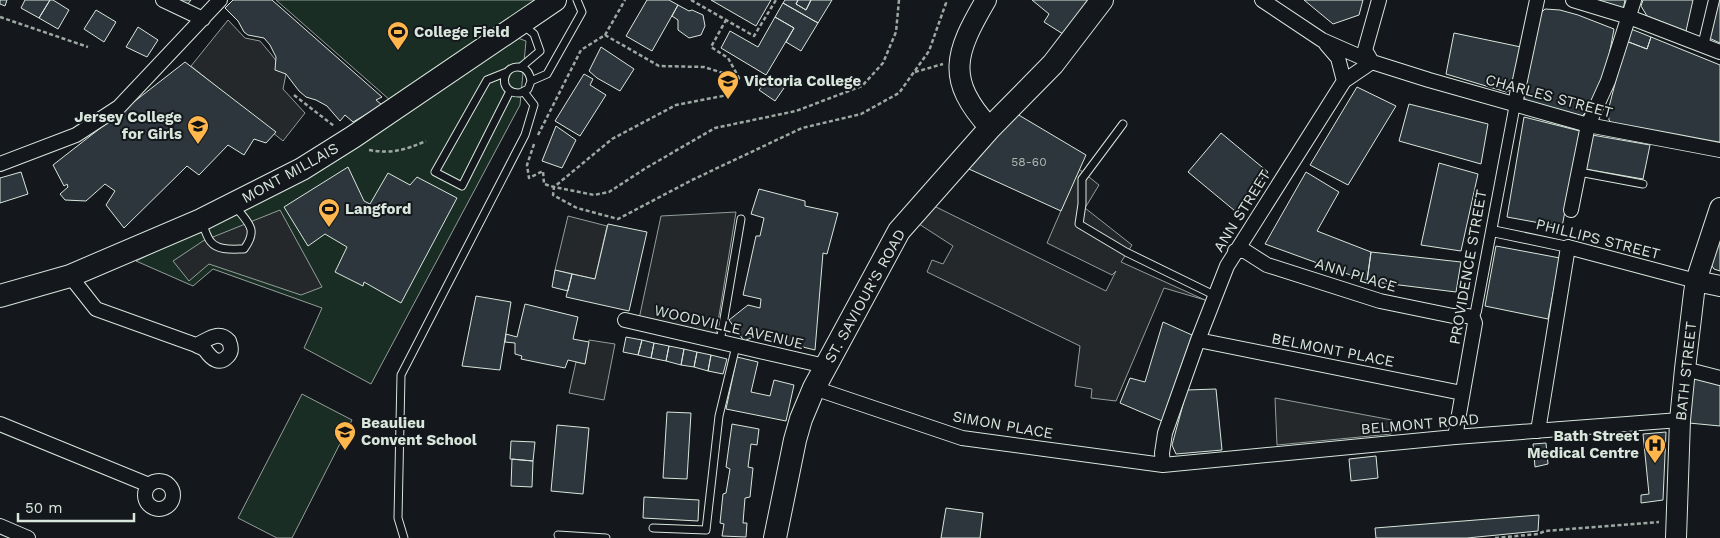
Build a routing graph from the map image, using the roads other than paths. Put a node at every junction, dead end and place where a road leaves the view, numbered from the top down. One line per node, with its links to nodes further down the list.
1 (163, 0): 14 (street)
2 (220, 0): 14 (street)
3 (555, 0): 15 (main road, MONT MILLAIS)
4 (577, 0): 22 (lane)
5 (986, 0): 29 (main road)
6 (1102, 0): 29 (main road, ST. SAVIOUR'S ROAD)
7 (1262, 0): 16 (street)
8 (1379, 0): 19 (street)
9 (1537, 0): 26 (street)
10 (1573, 0): 13 (street)
11 (1634, 0): 13 (street)
12 (1714, 0): 17 (street)
13 (1630, 17): 17 (street); 28 (street)
14 (203, 19): 31 (street)
15 (520, 23): 20 (lane); 34 (main road, MONT MILLAIS)
16 (1322, 40): 19 (street, CHARLES STREET); 23 (street)
17 (1702, 46): 18 (street)
18 (1720, 52)
19 (1372, 62): 23 (street, ANN STREET); 26 (street, CHARLES STREET)
20 (521, 67): 21 (lane); 22 (lane)
21 (507, 72): 24 (lane); 24 (lane)
22 (531, 80): 25 (lane)
23 (1344, 81): 41 (street, ANN STREET)
24 (510, 91): 25 (lane)
25 (524, 92): 69 (lane)
26 (1514, 104): 28 (street, CHARLES STREET); 39 (street, PROVIDENCE STREET)
27 (1123, 124): 46 (lane)
28 (1588, 125): 30 (street, CHARLES STREET); 32 (street)
29 (990, 128): 53 (main road, ST. SAVIOUR'S ROAD)
30 (1720, 150)
31 (0, 164)
32 (1579, 172): 33 (lane); 36 (street)
33 (1643, 184)
34 (234, 205): 38 (main road, MONT MILLAIS); 38 (lane)
35 (1720, 208): 43 (main road, BATH STREET)
36 (1571, 210)
37 (741, 218): 50 (lane)
38 (201, 220): 42 (main road, MONT MILLAIS)
39 (1492, 231): 40 (street, PHILLIPS STREET); 47 (street, PROVIDENCE STREET)
40 (1568, 247): 43 (street, PHILLIPS STREET); 60 (street)
41 (1235, 252): 46 (street, ANN STREET); 47 (street, ANN PLACE)
42 (70, 276): 45 (main road, MONT MILLAIS); 51 (street)
43 (1696, 281): 44 (main road); 54 (main road, BATH STREET)
44 (1720, 286)
45 (0, 296)
46 (1216, 296): 49 (street, ANN STREET)
47 (1473, 318): 57 (street, PROVIDENCE STREET)
48 (625, 320): 50 (street, WOODVILLE AVENUE)
49 (1198, 340): 57 (street, BELMONT PLACE); 62 (street, ANN STREET)
50 (720, 342): 52 (street, WOODVILLE AVENUE)
51 (196, 345)
52 (736, 346): 53 (street, WOODVILLE AVENUE); 65 (lane)
53 (825, 366): 56 (main road, ST. SAVIOUR'S ROAD)
54 (1684, 369): 55 (street); 58 (main road, BATH STREET)
55 (1720, 378)
56 (814, 388): 62 (street, SIMON PLACE); 71 (main road, ST. SAVIOUR'S ROAD)
57 (1462, 393): 61 (street, PROVIDENCE STREET)
58 (1680, 420): 60 (street, BELMONT ROAD); 66 (main road, BATH STREET)
59 (0, 424): 63 (street)
60 (1538, 431): 61 (street, BELMONT ROAD)
61 (1455, 437): 62 (street, BELMONT ROAD)
62 (1164, 465)
63 (149, 485)
64 (0, 526): 68 (street)
65 (653, 528)
66 (1677, 529)
67 (558, 534): 70 (lane)
68 (28, 538)
69 (404, 538)
70 (606, 538)
71 (776, 538)

